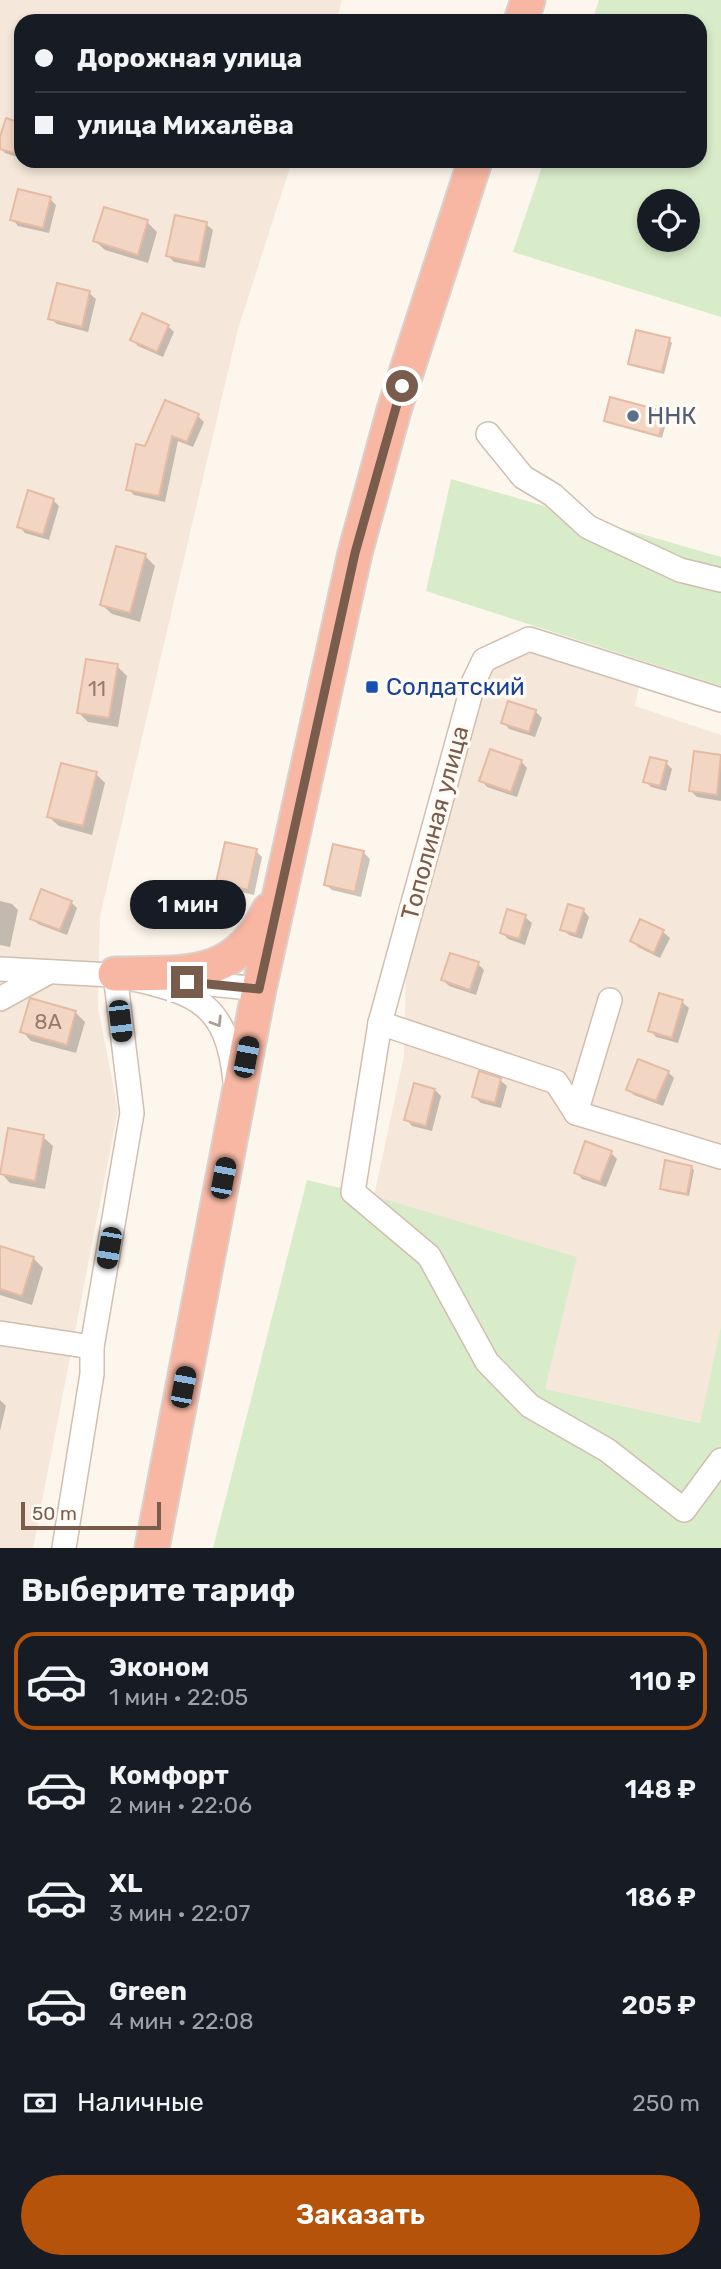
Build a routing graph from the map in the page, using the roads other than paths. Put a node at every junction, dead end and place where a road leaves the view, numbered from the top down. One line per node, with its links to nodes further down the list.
1 (473, 168): 5 (highway)
2 (488, 435): 3 (street)
3 (721, 580)
4 (721, 700): 12 (street, Тополиная улица)
5 (282, 882): 8 (highway); 9 (highway)
6 (0, 969): 7 (street)
7 (47, 973): 8 (street); 10 (street)
8 (115, 974): 9 (street); 13 (street, one-way to 13); 17 (street)
9 (259, 989): 13 (highway)
10 (0, 999)
11 (610, 1000): 14 (street)
12 (380, 1023): 14 (street); 18 (street, Тополиная улица)
13 (237, 1102): 20 (highway)
14 (576, 1113): 15 (street)
15 (721, 1157)
16 (0, 1334): 17 (street)
17 (92, 1347): 19 (street)
18 (721, 1460)
19 (64, 1548)
20 (152, 1548)

